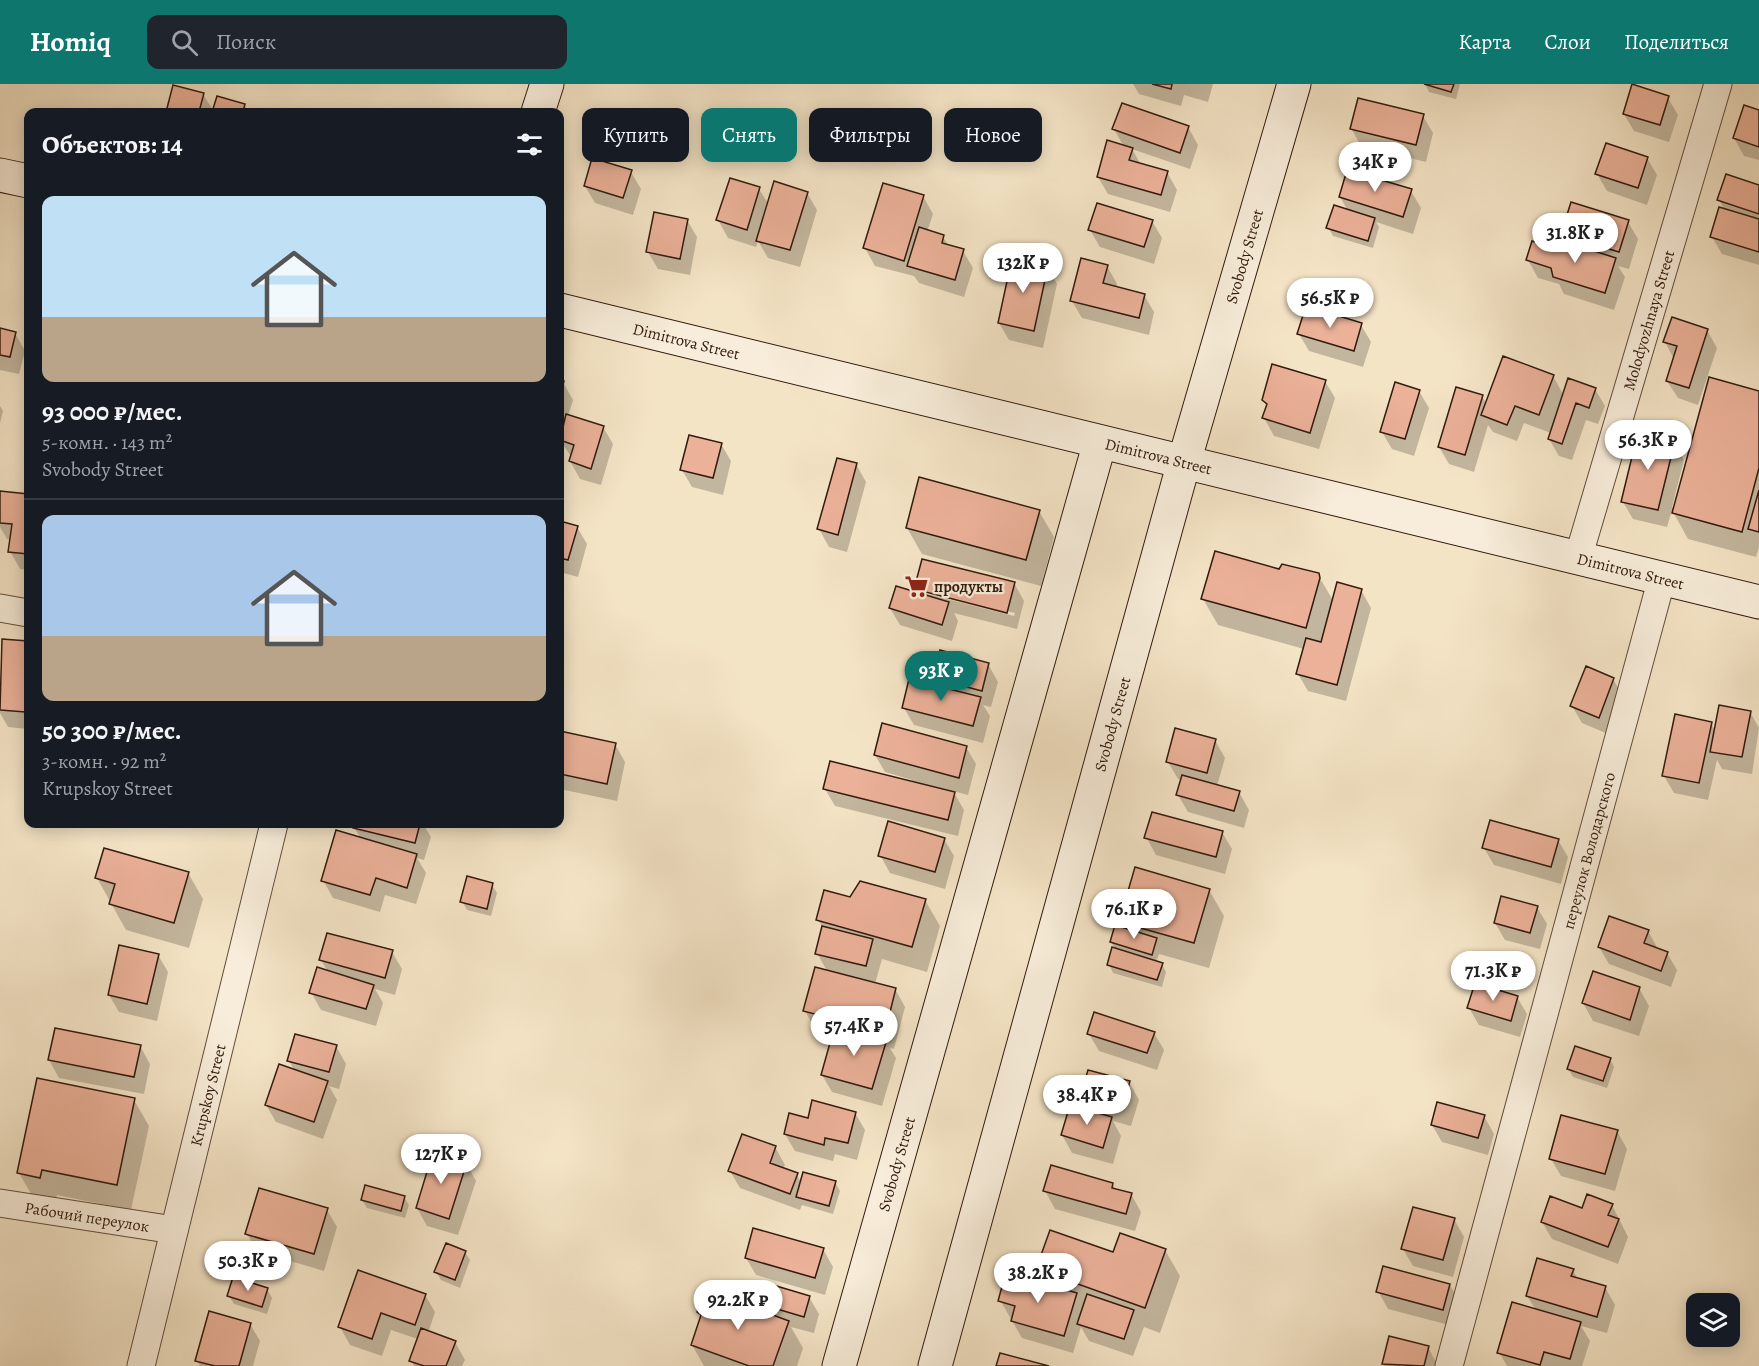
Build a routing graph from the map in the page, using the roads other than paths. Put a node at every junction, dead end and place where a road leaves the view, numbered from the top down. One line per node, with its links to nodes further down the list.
1 (547, 84): 4 (street)
2 (1294, 84): 9 (street, Svobody Street)
3 (1718, 84): 10 (street, Molodyozhnaya Street)
4 (539, 108)
5 (0, 175): 6 (street)
6 (24, 181)
7 (564, 311): 8 (street, Dimitrova Street)
8 (1100, 442): 9 (street, Dimitrova Street); 19 (street, Svobody Street)
9 (1184, 462): 10 (street, Dimitrova Street); 20 (street, Svobody Street)
10 (1578, 558): 11 (street, Dimitrova Street)
11 (1662, 578): 12 (street, Dimitrova Street); 21 (street, переулок Володарского)
12 (1759, 602)
13 (0, 608): 14 (street)
14 (24, 612)
15 (273, 828): 17 (street, Krupskoy Street)
16 (0, 1203): 17 (street, Рабочий переулок)
17 (174, 1230): 18 (street, Krupskoy Street)
18 (141, 1366)
19 (839, 1366)
20 (935, 1366)
21 (1449, 1366)

